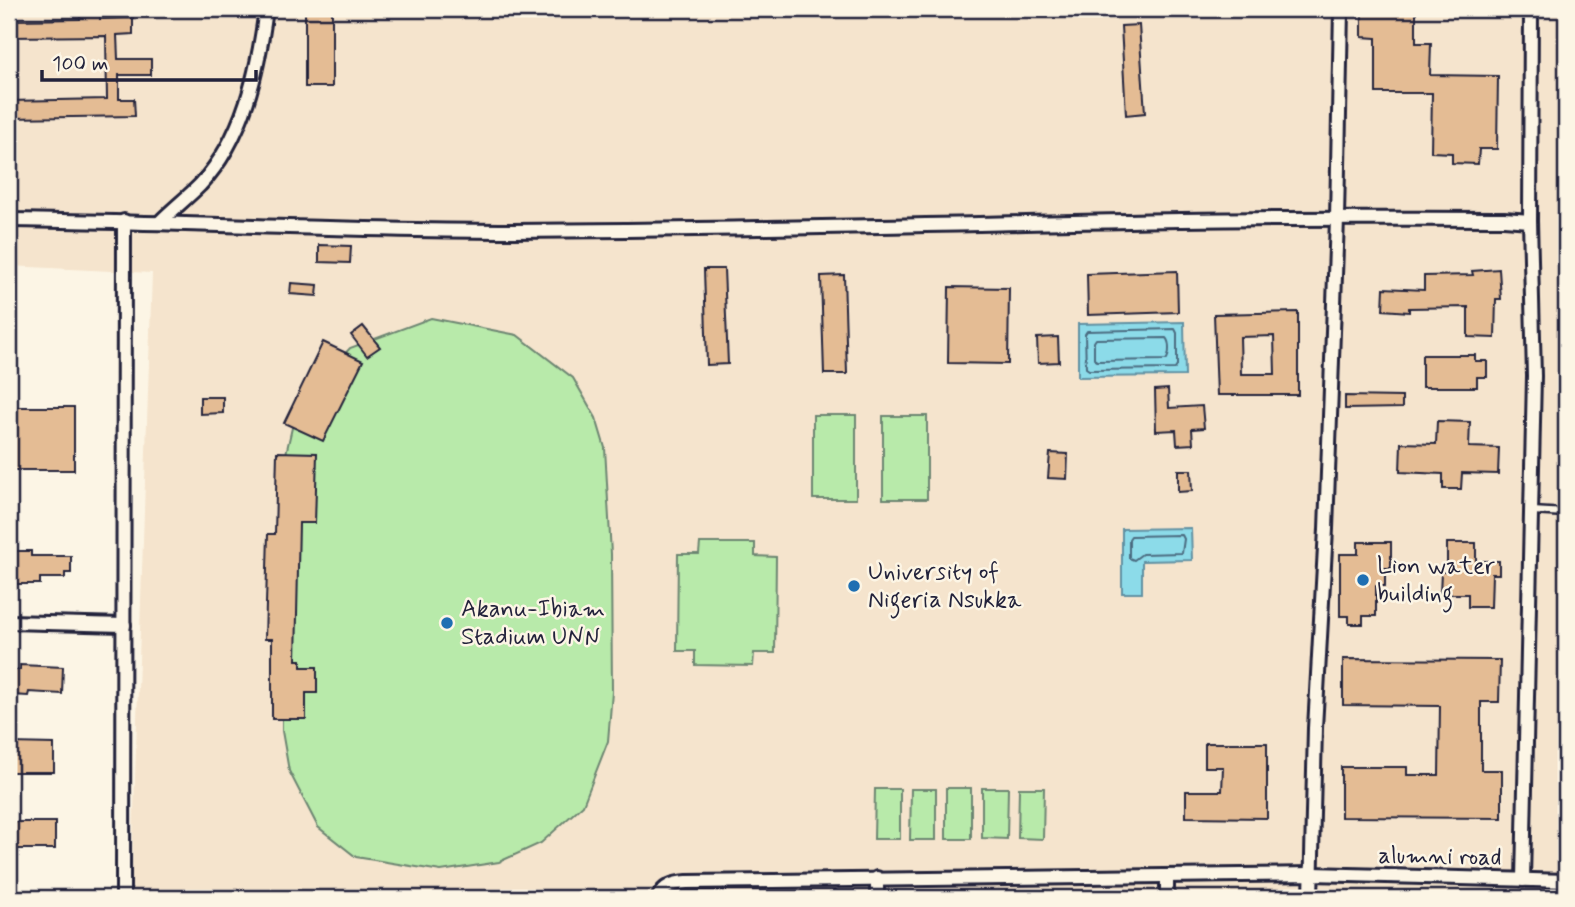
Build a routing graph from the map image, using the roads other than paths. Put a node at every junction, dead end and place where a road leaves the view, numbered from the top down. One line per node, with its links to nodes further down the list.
1 (266, 9): 8 (street)
2 (1341, 9): 4 (street)
3 (1531, 9): 6 (street)
4 (1337, 219): 6 (street); 8 (street); 13 (street)
5 (9, 220): 7 (street)
6 (1531, 220): 9 (street)
7 (124, 221): 8 (street); 12 (street)
8 (160, 222)
9 (1532, 511): 10 (lane); 16 (street)
10 (1566, 513)
11 (9, 622): 12 (street)
12 (124, 625): 18 (street)
13 (1312, 874): 14 (street, alumni road); 16 (street, alumni road); 22 (street)
14 (1167, 877): 15 (street, alumni road); 21 (street)
15 (877, 878): 19 (street, alumni road); 20 (street)
16 (1523, 880): 17 (street, alumni road)
17 (1566, 881)
18 (122, 898)
19 (658, 898)
20 (877, 898)
21 (1167, 898)
22 (1311, 898)

